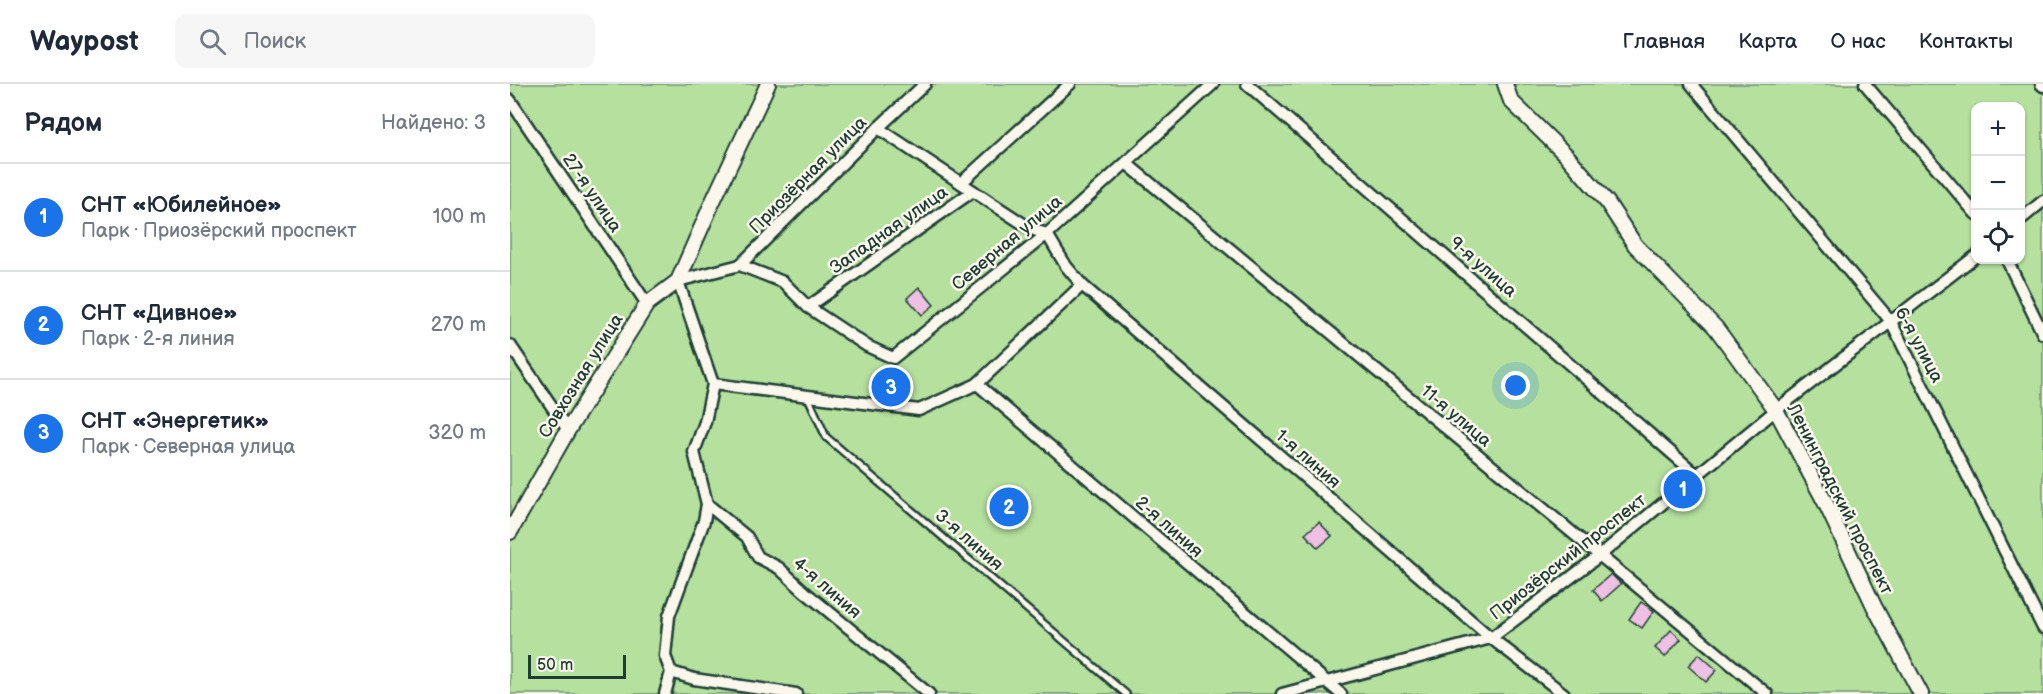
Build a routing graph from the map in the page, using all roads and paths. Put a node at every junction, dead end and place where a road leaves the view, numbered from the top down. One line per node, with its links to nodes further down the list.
1 (768, 84): 21 (street)
2 (925, 84): 10 (street, Приозёрная улица)
3 (1070, 84): 12 (street, Западная улица)
4 (1247, 84): 33 (street, 9-я улица)
5 (1505, 84): 31 (street, Ленинградский проспект)
6 (1691, 84): 25 (street, 6-я улица)
7 (1865, 84): 15 (street)
8 (1211, 85): 11 (street, Северная улица)
9 (510, 100): 23 (street, 27-я улица)
10 (878, 128): 12 (street); 20 (street, Приозёрная улица)
11 (1126, 163): 17 (street, Северная улица); 36 (street, 11-я улица)
12 (961, 183): 13 (street, Западная улица)
13 (973, 191): 17 (street); 24 (street, Западная улица)
14 (2043, 201): 16 (street)
15 (1973, 210)
16 (2025, 216)
17 (1047, 234): 22 (street, 1-я линия); 24 (street, Северная улица)
18 (1971, 260): 25 (street, Приозёрский проспект)
19 (2009, 264): 26 (street)
20 (740, 265): 21 (street); 24 (street)
21 (678, 281): 23 (street, Совхозная улица); 28 (street)
22 (1082, 285): 29 (street); 38 (street, 1-я линия)
23 (647, 304): 32 (street, Совхозная улица)
24 (808, 307)
25 (1890, 320): 31 (street, Приозёрский проспект); 37 (street, 6-я улица)
26 (2043, 334)
27 (510, 345): 32 (street)
28 (713, 384): 30 (street); 34 (street)
29 (976, 384): 30 (street); 41 (street, 2-я линия)
30 (807, 397): 46 (lane, 3-я линия)
31 (1776, 410): 33 (street, Приозёрский проспект); 51 (street, Ленинградский проспект)
32 (568, 430): 35 (street, Совхозная улица)
33 (1698, 476): 36 (street, Приозёрский проспект)
34 (707, 504): 39 (street); 45 (street, 4-я линия)
35 (510, 532)
36 (1599, 556): 38 (street, Приозёрский проспект); 50 (street, 11-я улица)
37 (2043, 628)
38 (1491, 638): 41 (street); 49 (street, 1-я линия)
39 (671, 672): 40 (street); 42 (street)
40 (726, 683): 43 (street); 44 (street)
41 (1326, 683): 47 (street); 48 (street, 2-я линия)
42 (665, 694)
43 (738, 694)
44 (796, 694)
45 (929, 694)
46 (1126, 694)
47 (1282, 694)
48 (1341, 694)
49 (1564, 694)
50 (1767, 694)
51 (1922, 694)

